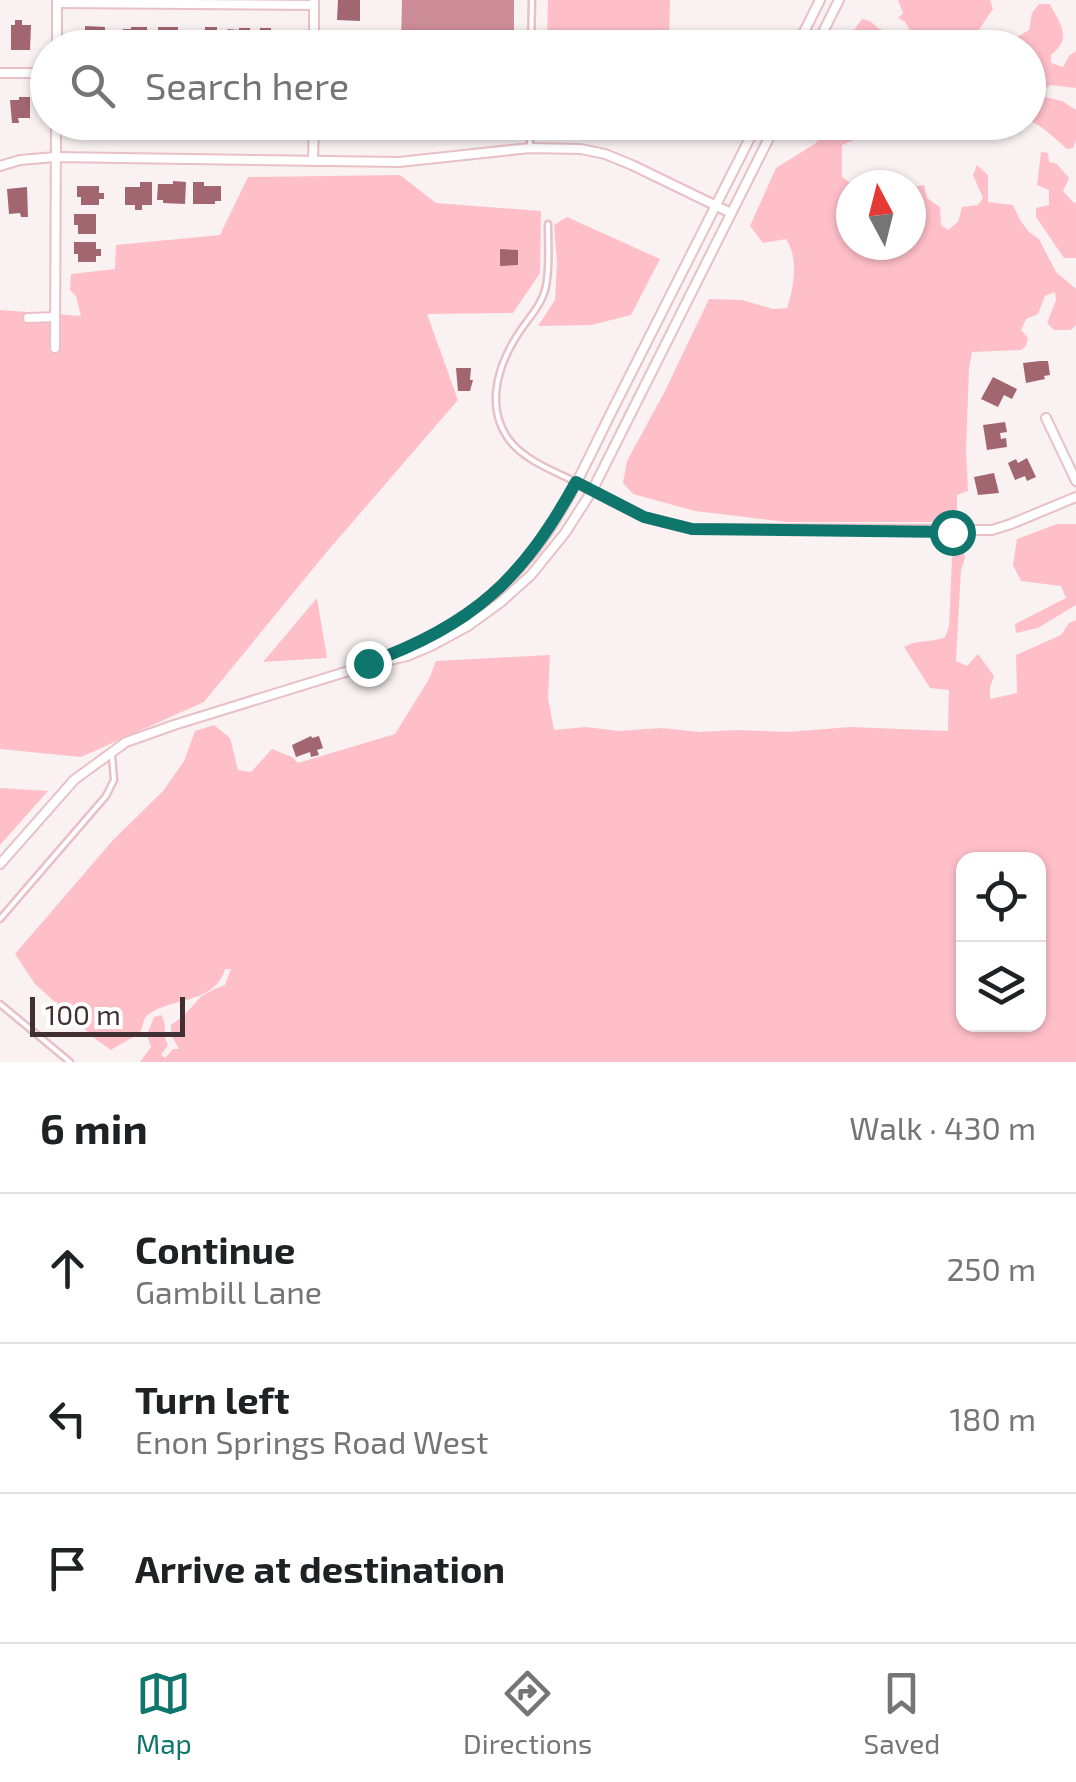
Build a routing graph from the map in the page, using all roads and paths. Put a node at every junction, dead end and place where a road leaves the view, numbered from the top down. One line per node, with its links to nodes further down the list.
1 (532, 0): 8 (lane)
2 (820, 0): 9 (street)
3 (840, 0): 10 (street)
4 (57, 2): 5 (street); 6 (street)
5 (314, 2): 7 (street)
6 (57, 30)
7 (314, 30)
8 (531, 30)
9 (805, 30)
10 (825, 30)
11 (0, 73): 12 (street)
12 (30, 73)
13 (55, 140): 19 (street)
14 (314, 140): 20 (street)
15 (530, 140): 18 (lane)
16 (749, 140): 22 (street)
17 (768, 140): 23 (street)
18 (530, 148): 20 (street); 22 (street)
19 (55, 156): 20 (street); 21 (street); 26 (street)
20 (313, 161)
21 (0, 166)
22 (716, 205): 23 (street); 29 (street)
23 (731, 213): 31 (street)
24 (548, 224): 29 (lane)
25 (28, 318): 26 (street)
26 (54, 318): 27 (street)
27 (55, 348)
28 (1046, 418): 30 (street)
29 (576, 482): 31 (street); 33 (street)
30 (1076, 482)
31 (592, 491): 32 (street); 33 (street)
32 (1076, 497)
33 (356, 669): 34 (street)
34 (112, 751): 35 (street); 36 (lane)
35 (0, 864)
36 (0, 919)
37 (0, 1004): 38 (lane)
38 (70, 1062)

